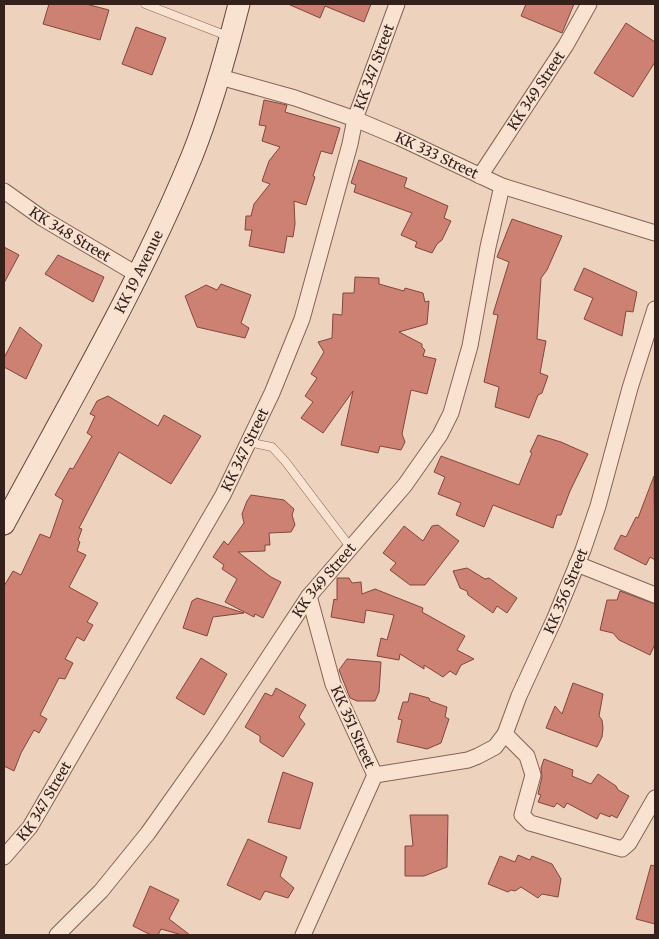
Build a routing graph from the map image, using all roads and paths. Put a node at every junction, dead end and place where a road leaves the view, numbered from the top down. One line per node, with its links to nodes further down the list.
1 (146, 4): 5 (lane)
2 (239, 4): 5 (street, KK 19 Avenue)
3 (397, 4): 7 (street, KK 347 Street)
4 (589, 4): 8 (street, KK 349 Street)
5 (230, 38): 6 (street, KK 19 Avenue)
6 (220, 77): 7 (street, KK 333 Street); 12 (street, KK 19 Avenue)
7 (355, 119): 8 (street, KK 333 Street); 14 (street, KK 347 Street)
8 (480, 176): 9 (street, KK 333 Street)
9 (502, 186): 11 (street, KK 333 Street); 16 (street, KK 349 Street)
10 (4, 191): 12 (street, KK 348 Street)
11 (655, 233)
12 (138, 274): 15 (street, KK 19 Avenue)
13 (655, 309): 17 (street, KK 356 Street)
14 (248, 442): 16 (lane); 23 (street, KK 347 Street)
15 (4, 524)
16 (351, 548): 18 (street, KK 349 Street)
17 (577, 564): 19 (street); 20 (street, KK 356 Street)
18 (309, 596): 21 (street, KK 351 Street); 24 (street, KK 349 Street)
19 (655, 596)
20 (505, 734): 21 (street, KK 356 Street); 22 (street)
21 (375, 775): 25 (street, KK 351 Street)
22 (655, 798)
23 (4, 857)
24 (57, 935)
25 (303, 935)

